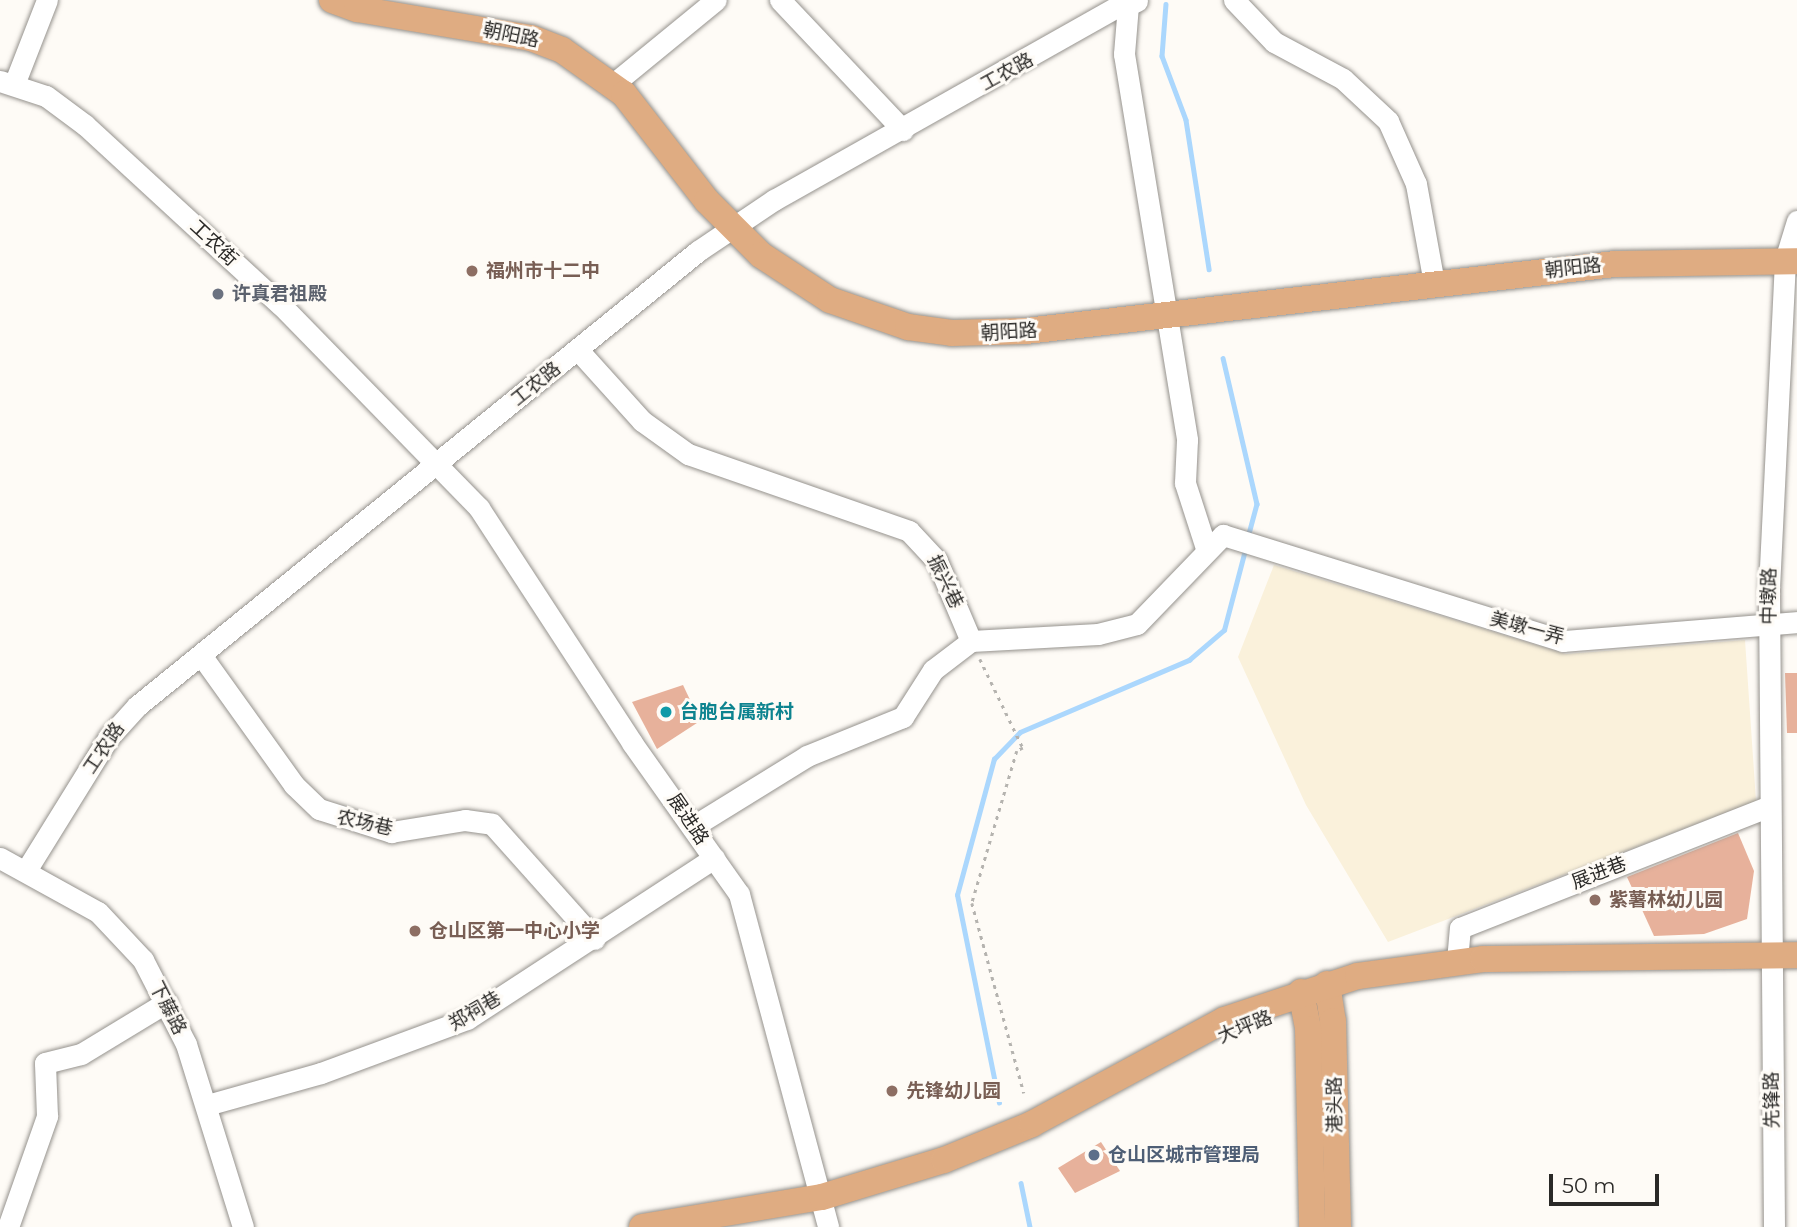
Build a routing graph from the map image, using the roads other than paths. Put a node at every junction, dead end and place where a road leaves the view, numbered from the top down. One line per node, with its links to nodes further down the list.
1 (47, 0): 8 (street)
2 (332, 0): 7 (main road, 朝阳路)
3 (716, 0): 9 (street)
4 (780, 0): 10 (street)
5 (1234, 0): 14 (street)
6 (1132, 2): 10 (street, 工农路); 15 (street)
7 (402, 9): 9 (main road, 朝阳路)
8 (8, 82): 17 (street, 工农街)
9 (612, 85): 12 (main road, 朝阳路)
10 (904, 130): 12 (street, 工农路)
11 (1797, 222): 13 (street, 中墩路)
12 (730, 227): 15 (main road, 朝阳路); 16 (street, 工农路)
13 (1791, 260): 14 (main road, 朝阳路); 20 (street, 中墩路)
14 (1434, 283): 15 (main road, 朝阳路)
15 (1167, 316): 18 (street)
16 (578, 350): 17 (street, 工农路); 21 (street, 振兴巷)
17 (440, 462): 22 (street, 工农路); 24 (street, 展进路)
18 (1206, 548): 20 (street, 美墩一弄); 21 (street)
19 (1797, 622): 20 (street, 美墩一弄)
20 (1769, 624): 23 (street, 中墩路)
21 (971, 641): 24 (street)
22 (201, 655): 27 (street, 工农路); 28 (street, 农场巷)
23 (1770, 806): 30 (street, 展进巷); 31 (street, 中墩路)
24 (692, 827): 26 (street, 展进路)
25 (0, 858): 27 (street, 下藤路)
26 (714, 858): 28 (street, 郑祠巷); 37 (street, 展进路)
27 (27, 869): 35 (street, 下藤路)
28 (595, 939): 36 (street, 郑祠巷)
29 (1797, 955): 31 (main road)
30 (1457, 961): 31 (main road); 33 (main road)
31 (1770, 964): 32 (main road, 大坪路); 33 (main road, 大坪路); 44 (street, 先锋路)
32 (1797, 972)
33 (1329, 990): 34 (main road, 大坪路); 43 (main road, 港头路)
34 (1303, 998): 37 (main road, 大坪路); 42 (main road, 港头路)
35 (167, 1002): 36 (street, 下藤路); 38 (street)
36 (207, 1105): 39 (street, 下藤路)
37 (825, 1211): 40 (main road); 41 (main road)
38 (8, 1227)
39 (243, 1227)
40 (642, 1227)
41 (727, 1227)
42 (1312, 1227)
43 (1338, 1227)
44 (1774, 1227)

